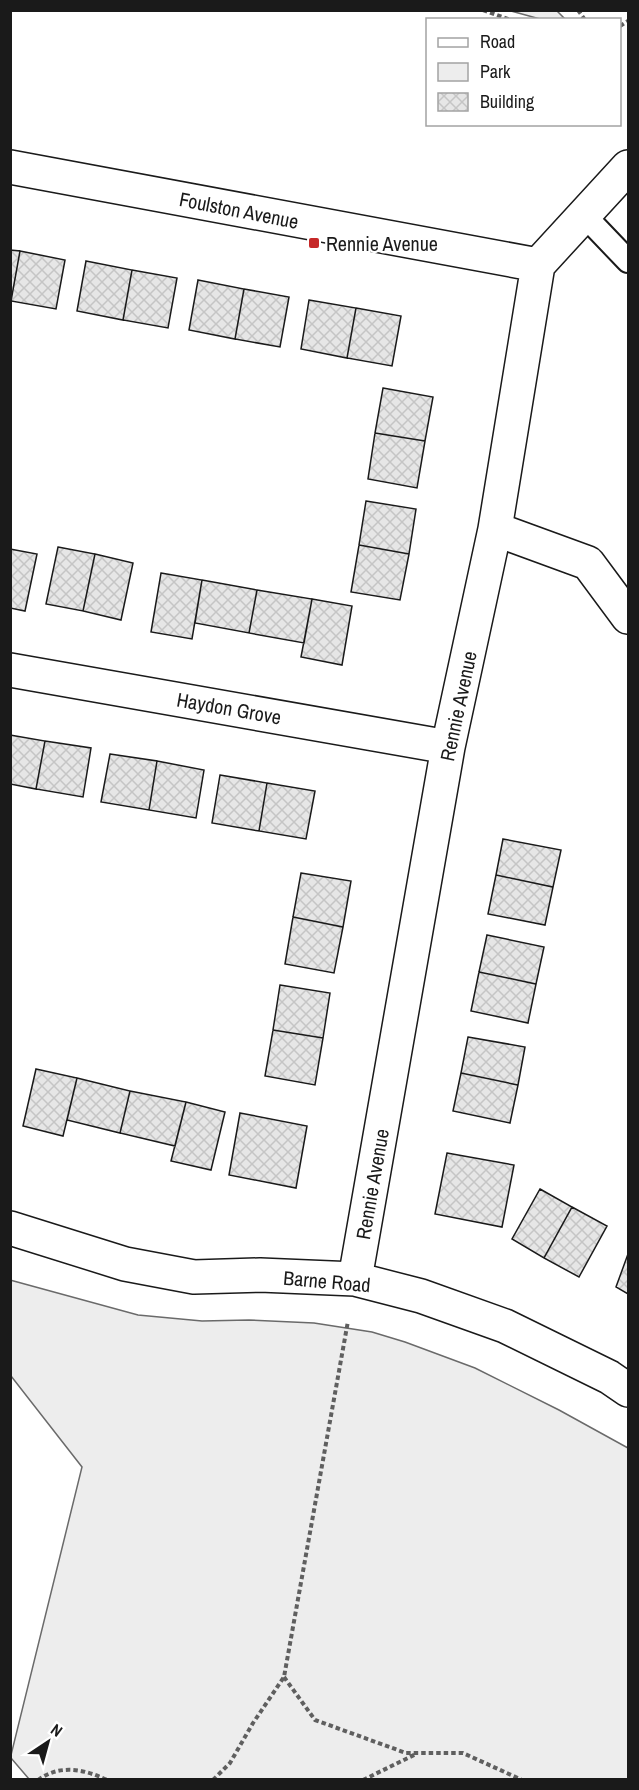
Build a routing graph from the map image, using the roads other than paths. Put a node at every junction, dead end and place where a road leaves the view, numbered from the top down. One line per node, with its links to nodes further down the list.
1 (10, 167): 5 (street, Foulston Avenue)
2 (628, 167): 3 (street)
3 (585, 216): 4 (lane); 5 (street)
4 (628, 261)
5 (538, 265): 6 (street, Rennie Avenue)
6 (495, 529): 7 (street); 9 (street, Rennie Avenue)
7 (628, 617)
8 (10, 670): 9 (street, Haydon Grove)
9 (448, 747): 11 (street, Rennie Avenue)
10 (10, 1228): 11 (street, Barne Road)
11 (355, 1279): 12 (street, Barne Road)
12 (628, 1390)

